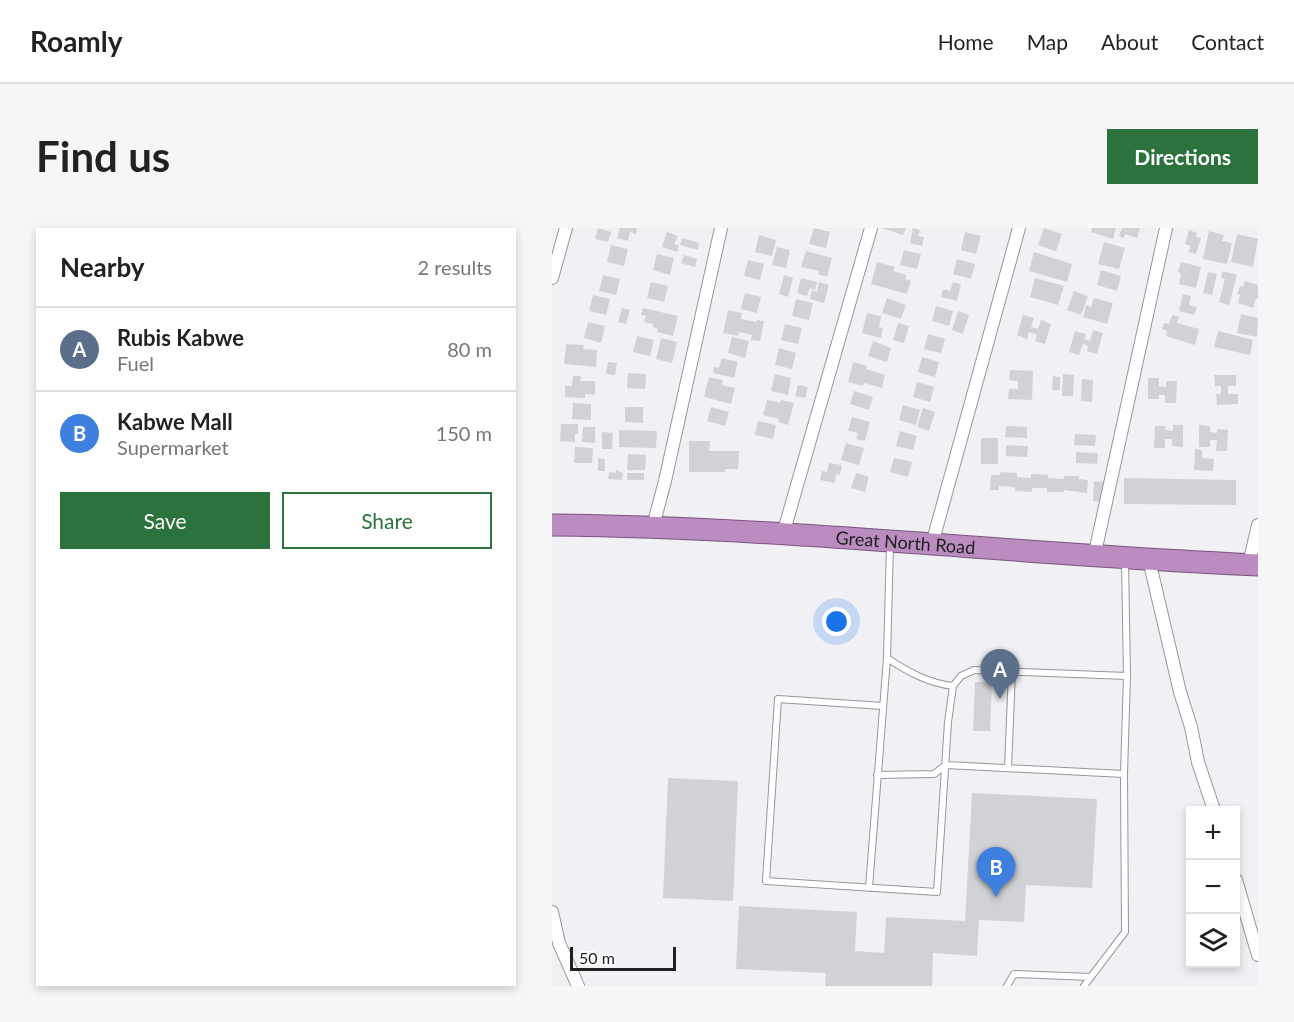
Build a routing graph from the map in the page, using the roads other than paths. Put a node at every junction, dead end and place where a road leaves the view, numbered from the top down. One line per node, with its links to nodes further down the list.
1 (566, 228): 6 (street)
2 (721, 228): 9 (street)
3 (871, 228): 10 (street)
4 (1019, 228): 12 (street)
5 (1166, 228): 13 (street)
6 (552, 278)
7 (552, 525): 9 (highway, Great North Road)
8 (1258, 525): 16 (street)
9 (653, 526): 10 (highway, Great North Road)
10 (783, 534): 11 (highway, Great North Road)
11 (890, 541): 12 (highway, Great North Road); 17 (lane)
12 (932, 544): 13 (highway, Great North Road)
13 (1095, 557): 14 (highway, Great North Road)
14 (1125, 559): 15 (highway, Great North Road); 19 (lane)
15 (1149, 560): 16 (highway, Great North Road); 26 (street)
16 (1254, 564)
17 (886, 658): 20 (lane); 21 (lane)
18 (1012, 671): 19 (lane); 20 (lane); 23 (lane)
19 (1127, 676): 24 (lane)
20 (953, 686): 22 (lane)
21 (883, 706): 25 (lane); 27 (lane)
22 (946, 765): 23 (lane); 25 (lane); 27 (lane)
23 (1008, 768): 24 (lane)
24 (1124, 774): 31 (lane)
25 (877, 775): 27 (lane)
26 (1213, 806)
27 (869, 888)
28 (1240, 894): 30 (street)
29 (552, 912): 32 (street)
30 (1258, 955)
31 (1091, 977): 33 (lane); 34 (lane)
32 (578, 986)
33 (1007, 986)
34 (1084, 986)

